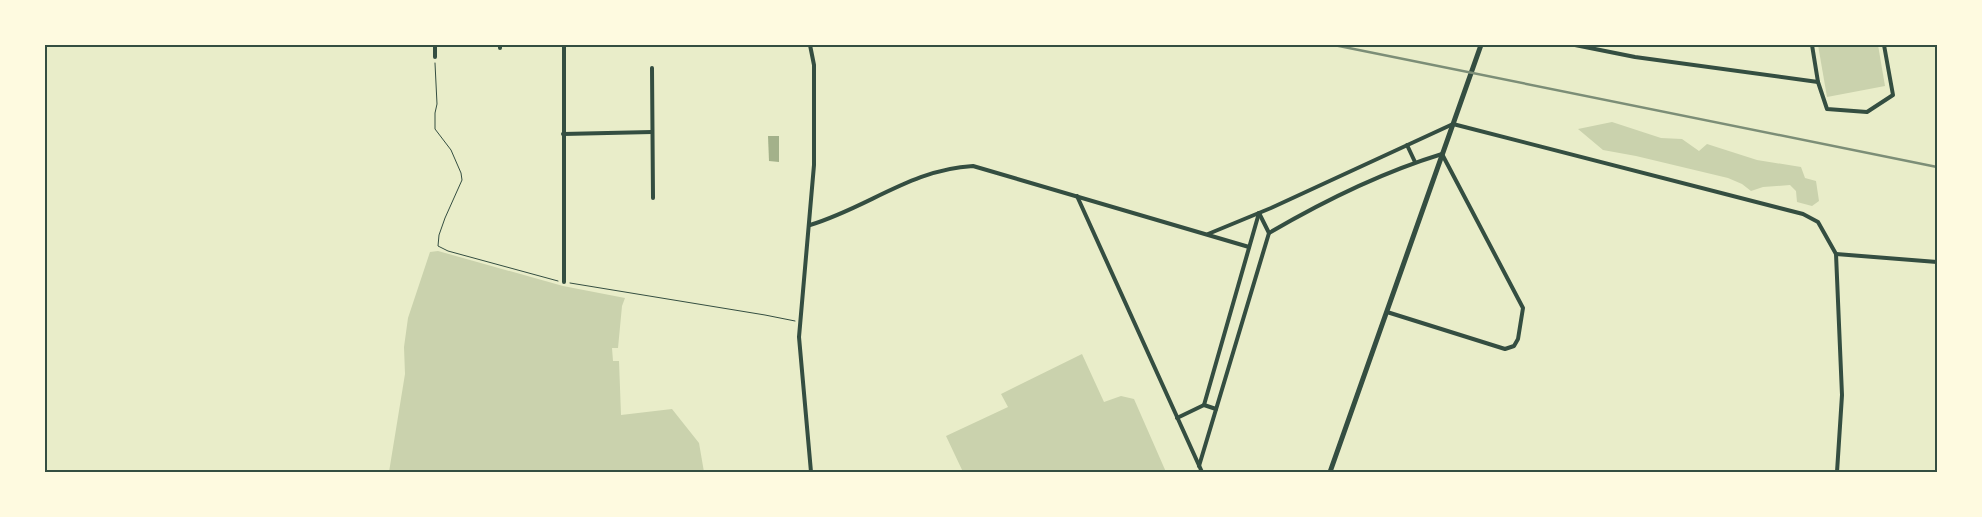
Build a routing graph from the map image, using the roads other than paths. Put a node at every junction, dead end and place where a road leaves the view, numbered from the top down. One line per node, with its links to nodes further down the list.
1 (435, 45): 8 (street)
2 (564, 45): 13 (street)
3 (810, 45): 20 (street)
4 (1481, 45): 11 (main road)
5 (1575, 45): 10 (street)
6 (1812, 45): 10 (street)
7 (1884, 45): 10 (street)
8 (435, 57)
9 (652, 68): 12 (street)
10 (1818, 82)
11 (1453, 124): 14 (street); 15 (main road); 24 (street)
12 (652, 132): 13 (street); 18 (street)
13 (564, 134): 26 (street)
14 (1407, 145): 16 (street); 19 (street)
15 (1442, 154): 16 (street); 27 (main road); 27 (street)
16 (1415, 162): 21 (street)
17 (1077, 196): 20 (street); 22 (street); 30 (street)
18 (653, 198)
19 (1259, 213): 21 (street); 22 (street); 23 (street)
20 (810, 225): 32 (street)
21 (1269, 232): 29 (street)
22 (1208, 234): 23 (street)
23 (1249, 247): 28 (street)
24 (1836, 254): 25 (street); 35 (street)
25 (1937, 262)
26 (564, 282)
27 (1387, 312): 34 (main road)
28 (1204, 404): 29 (street); 30 (street)
29 (1216, 409): 31 (street)
30 (1177, 418): 31 (street)
31 (1198, 466): 33 (street)
32 (812, 472)
33 (1202, 472)
34 (1330, 472)
35 (1837, 472)

